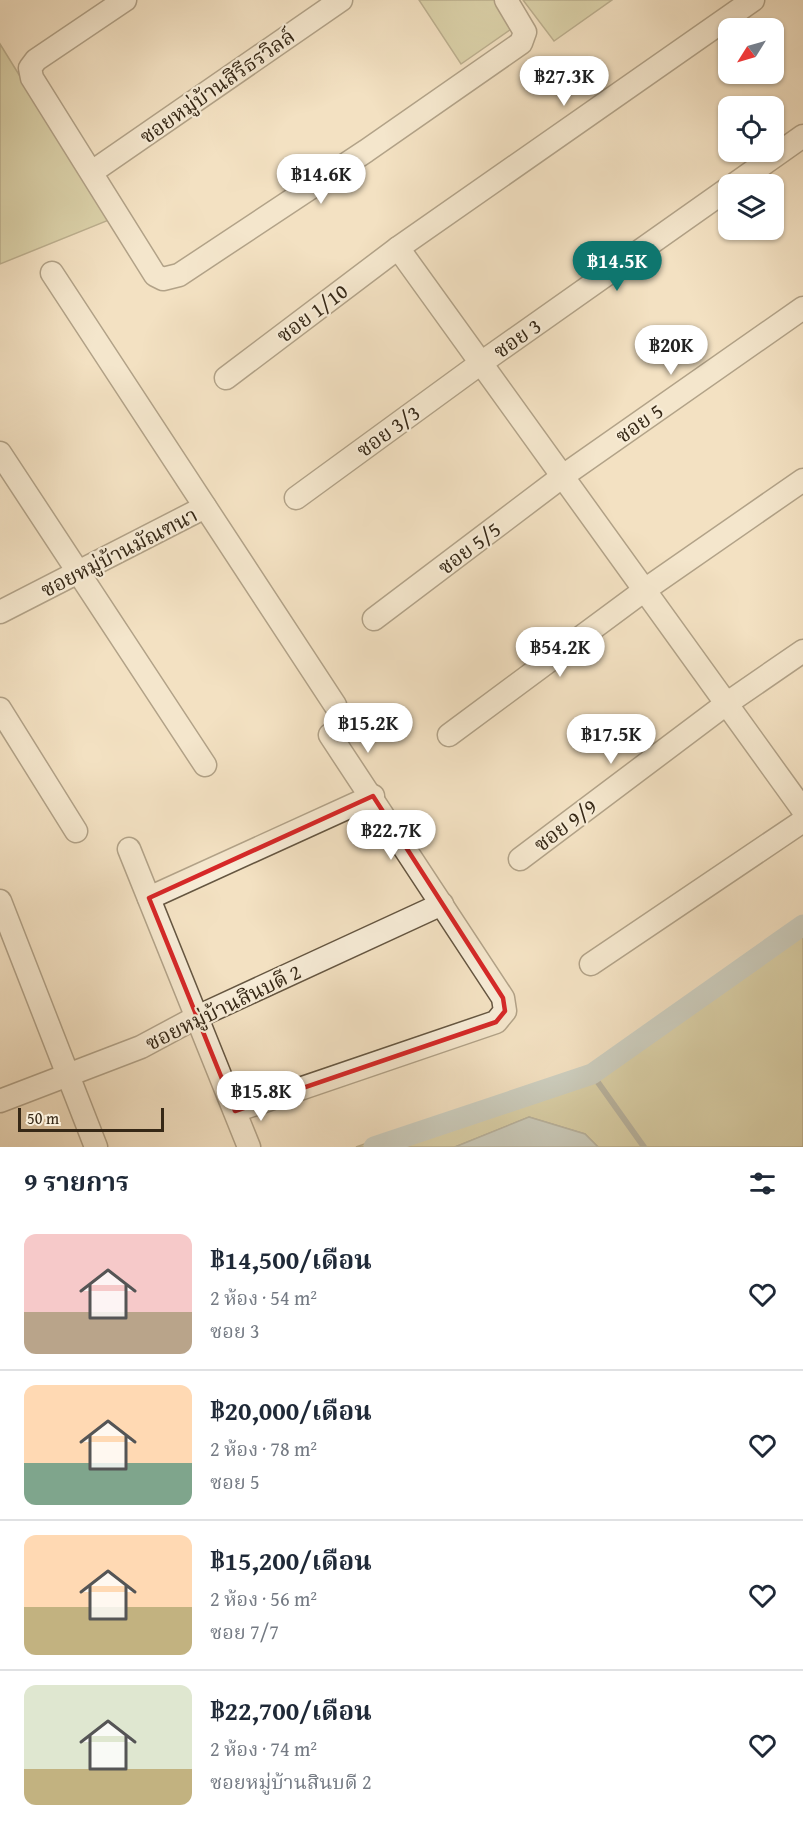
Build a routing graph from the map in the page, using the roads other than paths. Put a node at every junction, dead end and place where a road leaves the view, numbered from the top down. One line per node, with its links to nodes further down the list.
1 (125, 0): 6 (street)
2 (341, 0): 6 (street, ซอยหมู่บ้านสิรีธรวิลล์)
3 (506, 0): 6 (street)
4 (753, 0): 9 (street, ซอย 1/10)
5 (803, 136): 7 (street)
6 (92, 172)
7 (749, 174)
8 (718, 196): 12 (street, ซอย 3)
9 (398, 248): 12 (street); 13 (street, ซอย 1/10)
10 (52, 273): 18 (street)
11 (803, 308): 15 (street, ซอย 5)
12 (481, 363): 15 (street); 17 (street, ซอย 3/3)
13 (226, 378)
14 (0, 453): 19 (street)
15 (563, 476): 20 (street); 22 (street, ซอย 5/5)
16 (803, 480): 20 (street)
17 (296, 498)
18 (206, 507): 19 (street, ซอยหมู่บ้านมัณฑนา); 25 (street)
19 (77, 573): 21 (street, ซอยหมู่บ้านมัณฑนา); 29 (street)
20 (646, 589): 24 (street); 28 (street)
21 (0, 612)
22 (374, 620)
23 (803, 651): 24 (street, ซอย 9/9)
24 (726, 704): 31 (street); 35 (street, ซอย 9/9)
25 (335, 705)
26 (0, 709): 33 (street)
27 (330, 735): 30 (street)
28 (449, 735)
29 (206, 765)
30 (373, 796): 36 (street); 38 (street)
31 (803, 810)
32 (803, 821): 39 (street)
33 (76, 831)
34 (129, 849): 36 (street)
35 (520, 859)
36 (149, 898): 40 (street)
37 (0, 901): 41 (street)
38 (442, 904): 40 (street, ซอยหมู่บ้านสินบดี 2); 43 (street)
39 (591, 964)
40 (198, 1017): 41 (street, ซอยหมู่บ้านสินบดี 2); 43 (street)
41 (69, 1075): 42 (street, ซอยหมู่บ้านสินบดี 2); 44 (street)
42 (0, 1101)
43 (235, 1111): 45 (street)
44 (96, 1147)
45 (249, 1147)

